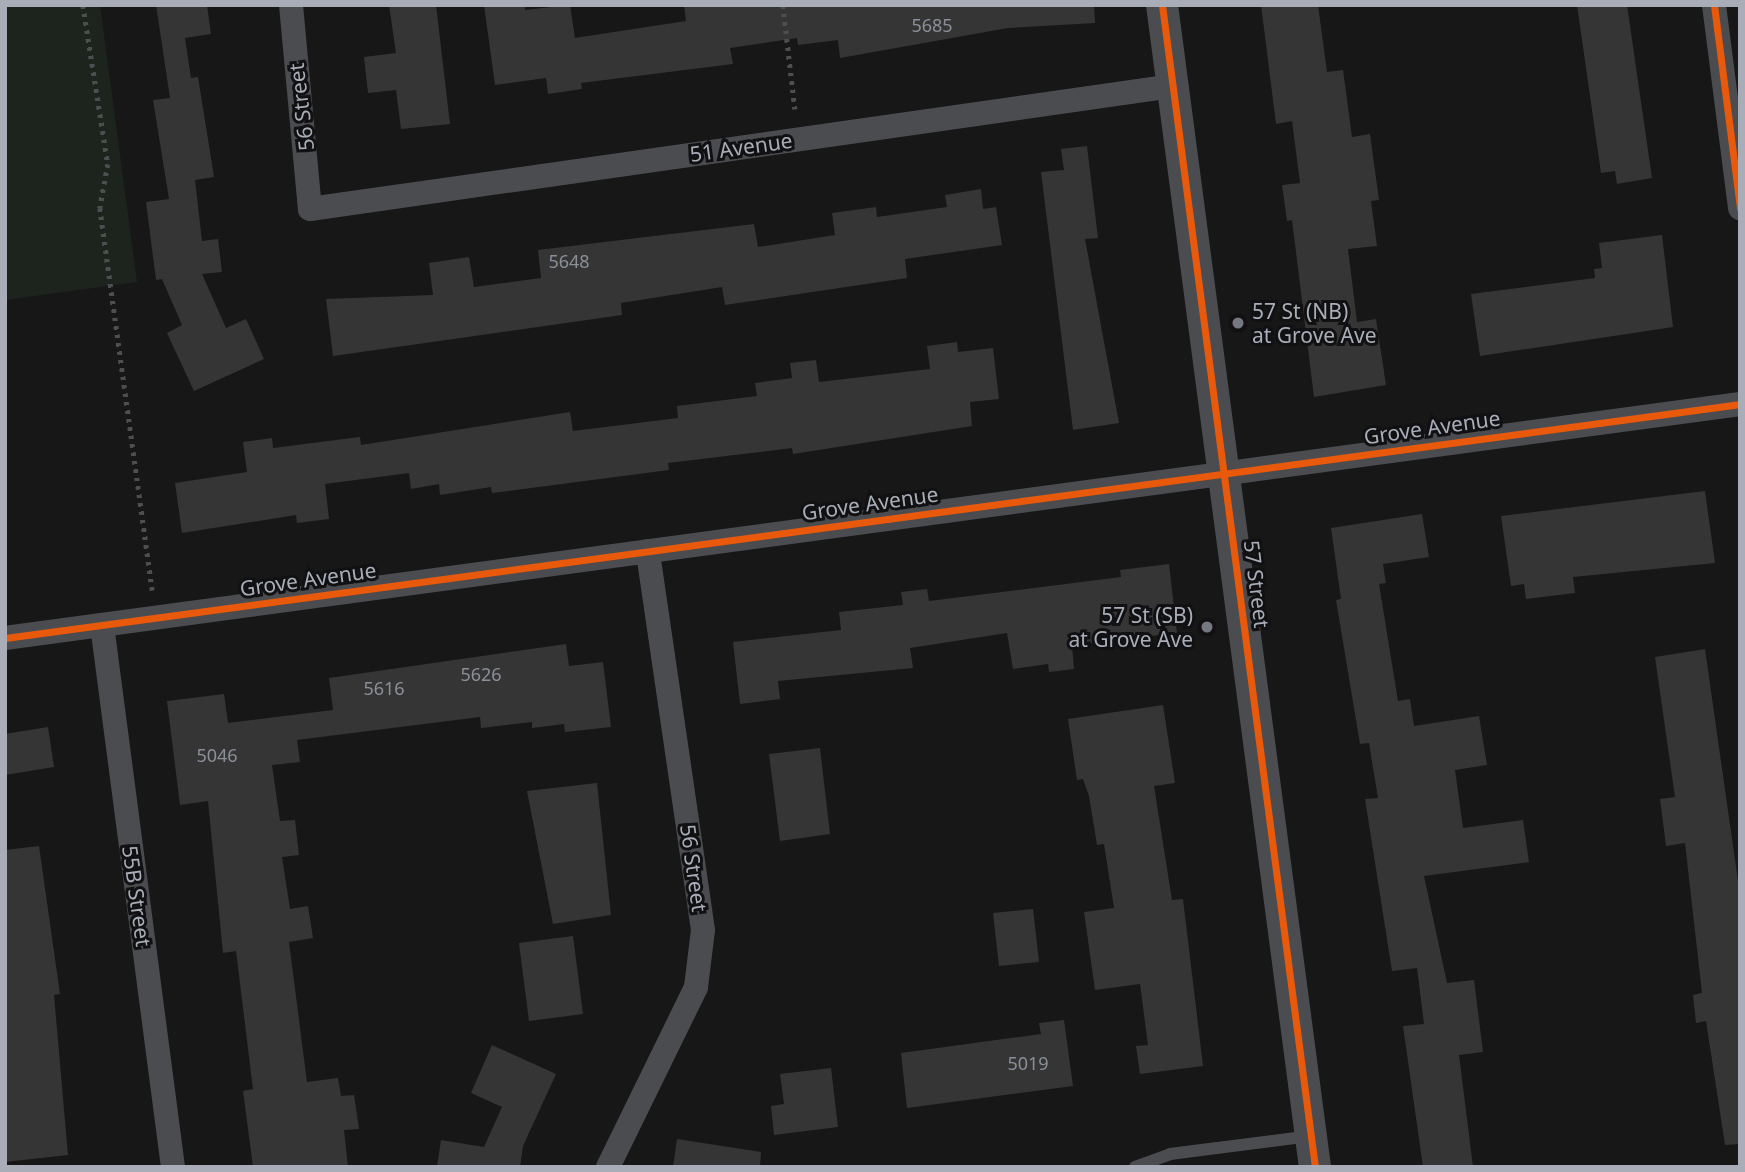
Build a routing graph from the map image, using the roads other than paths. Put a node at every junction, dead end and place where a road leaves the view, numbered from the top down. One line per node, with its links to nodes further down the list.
1 (291, 5): 6 (street, 56 Street)
2 (1162, 5): 4 (street, 57 Street)
3 (1714, 5): 5 (street)
4 (1173, 86): 6 (street, 51 Avenue); 8 (street, 57 Street)
5 (1740, 208)
6 (310, 209)
7 (1740, 404): 8 (street, Grove Avenue)
8 (1225, 472): 9 (street, Grove Avenue); 12 (street, 57 Street)
9 (648, 551): 10 (street, Grove Avenue); 14 (street, 56 Street)
10 (102, 625): 11 (street, Grove Avenue); 13 (street, 55B Street)
11 (5, 638)
12 (1311, 1136): 15 (lane); 16 (street, 57 Street)
13 (173, 1167)
14 (608, 1167)
15 (1135, 1167)
16 (1315, 1167)

